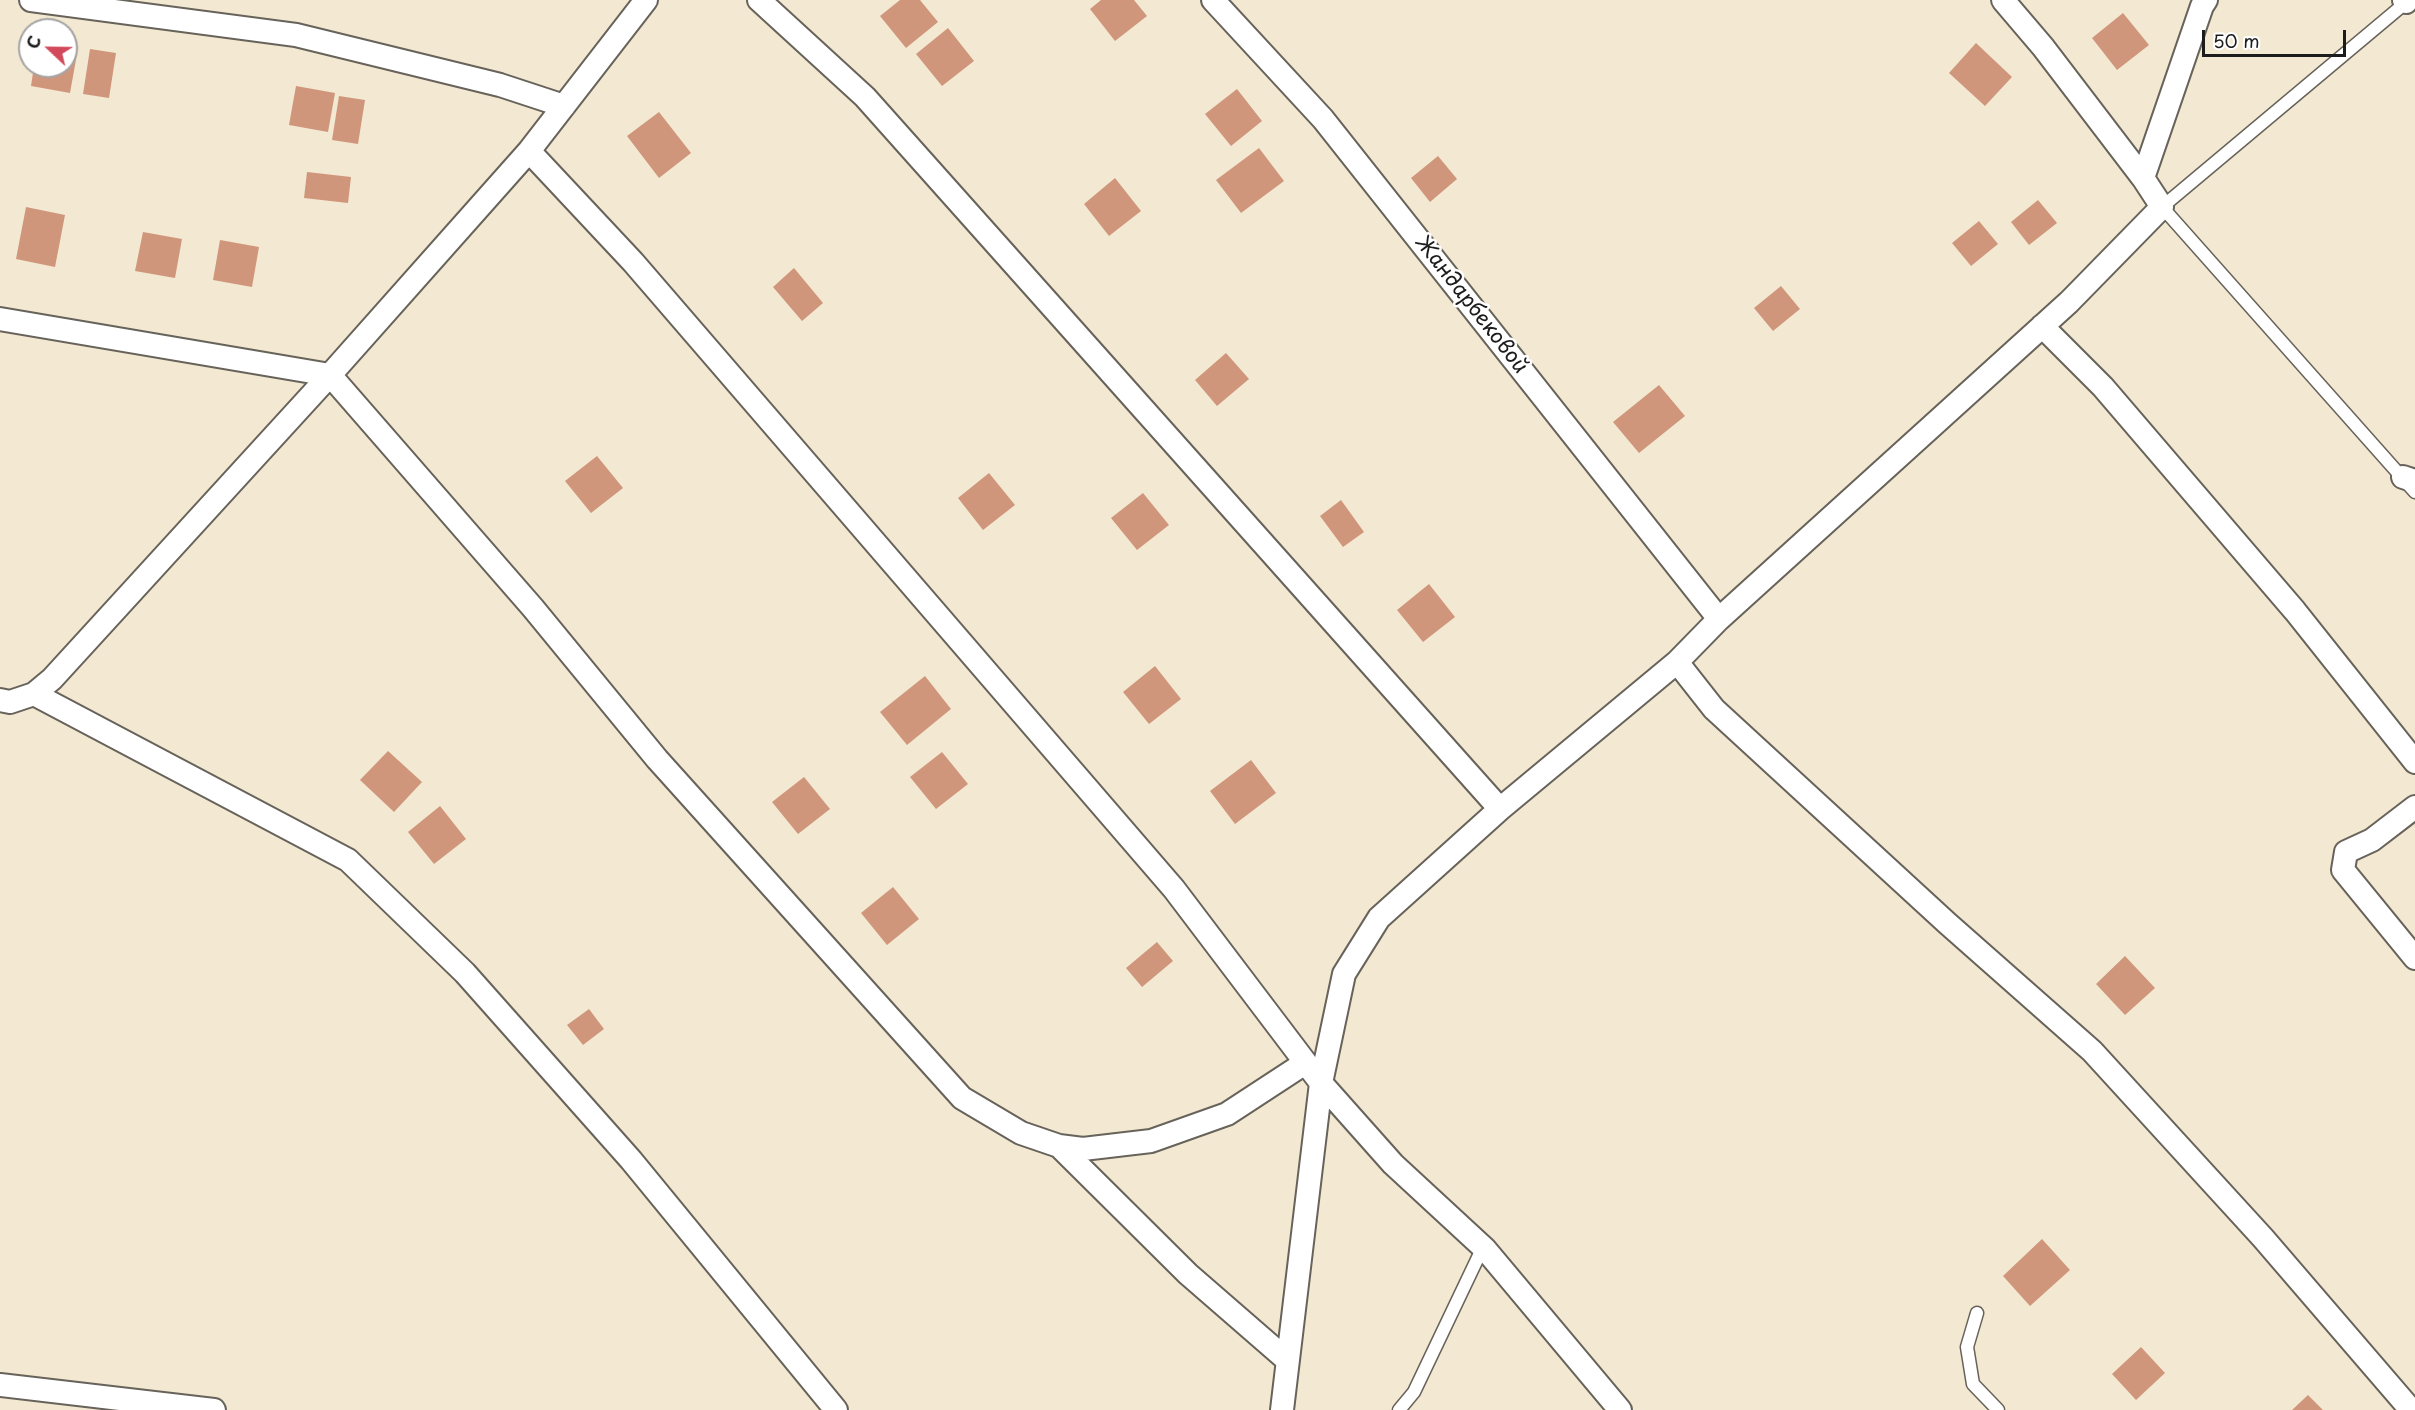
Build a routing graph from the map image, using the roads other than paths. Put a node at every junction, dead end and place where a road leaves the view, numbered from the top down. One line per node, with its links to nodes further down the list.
1 (31, 0): 8 (street)
2 (646, 0): 8 (street)
3 (759, 0): 22 (street)
4 (1213, 0): 16 (street, Жандарбековой)
5 (2003, 0): 10 (street)
6 (2206, 0): 10 (street)
7 (2406, 1): 11 (lane)
8 (564, 106): 9 (street)
9 (529, 151): 14 (street); 24 (street)
10 (2143, 178): 11 (street)
11 (2162, 207): 13 (street); 15 (lane)
12 (0, 319): 14 (street)
13 (2042, 326): 16 (street); 20 (street)
14 (330, 375): 18 (street); 26 (street)
15 (2411, 483)
16 (1719, 619): 17 (street)
17 (1677, 662): 22 (street); 37 (street)
18 (34, 694): 19 (street); 32 (street)
19 (0, 700)
20 (2415, 762)
21 (2415, 807): 23 (street)
22 (1500, 809): 25 (street)
23 (2415, 958)
24 (1305, 1063): 25 (street); 26 (street)
25 (1321, 1083): 27 (street); 29 (street)
26 (1059, 1146): 29 (street)
27 (1484, 1247): 34 (lane); 35 (street)
28 (1977, 1314): 36 (lane)
29 (1287, 1360): 33 (street)
30 (0, 1385): 31 (street)
31 (214, 1410)
32 (836, 1410)
33 (1281, 1410)
34 (1399, 1410)
35 (1620, 1410)
36 (1998, 1410)
37 (2411, 1410)

